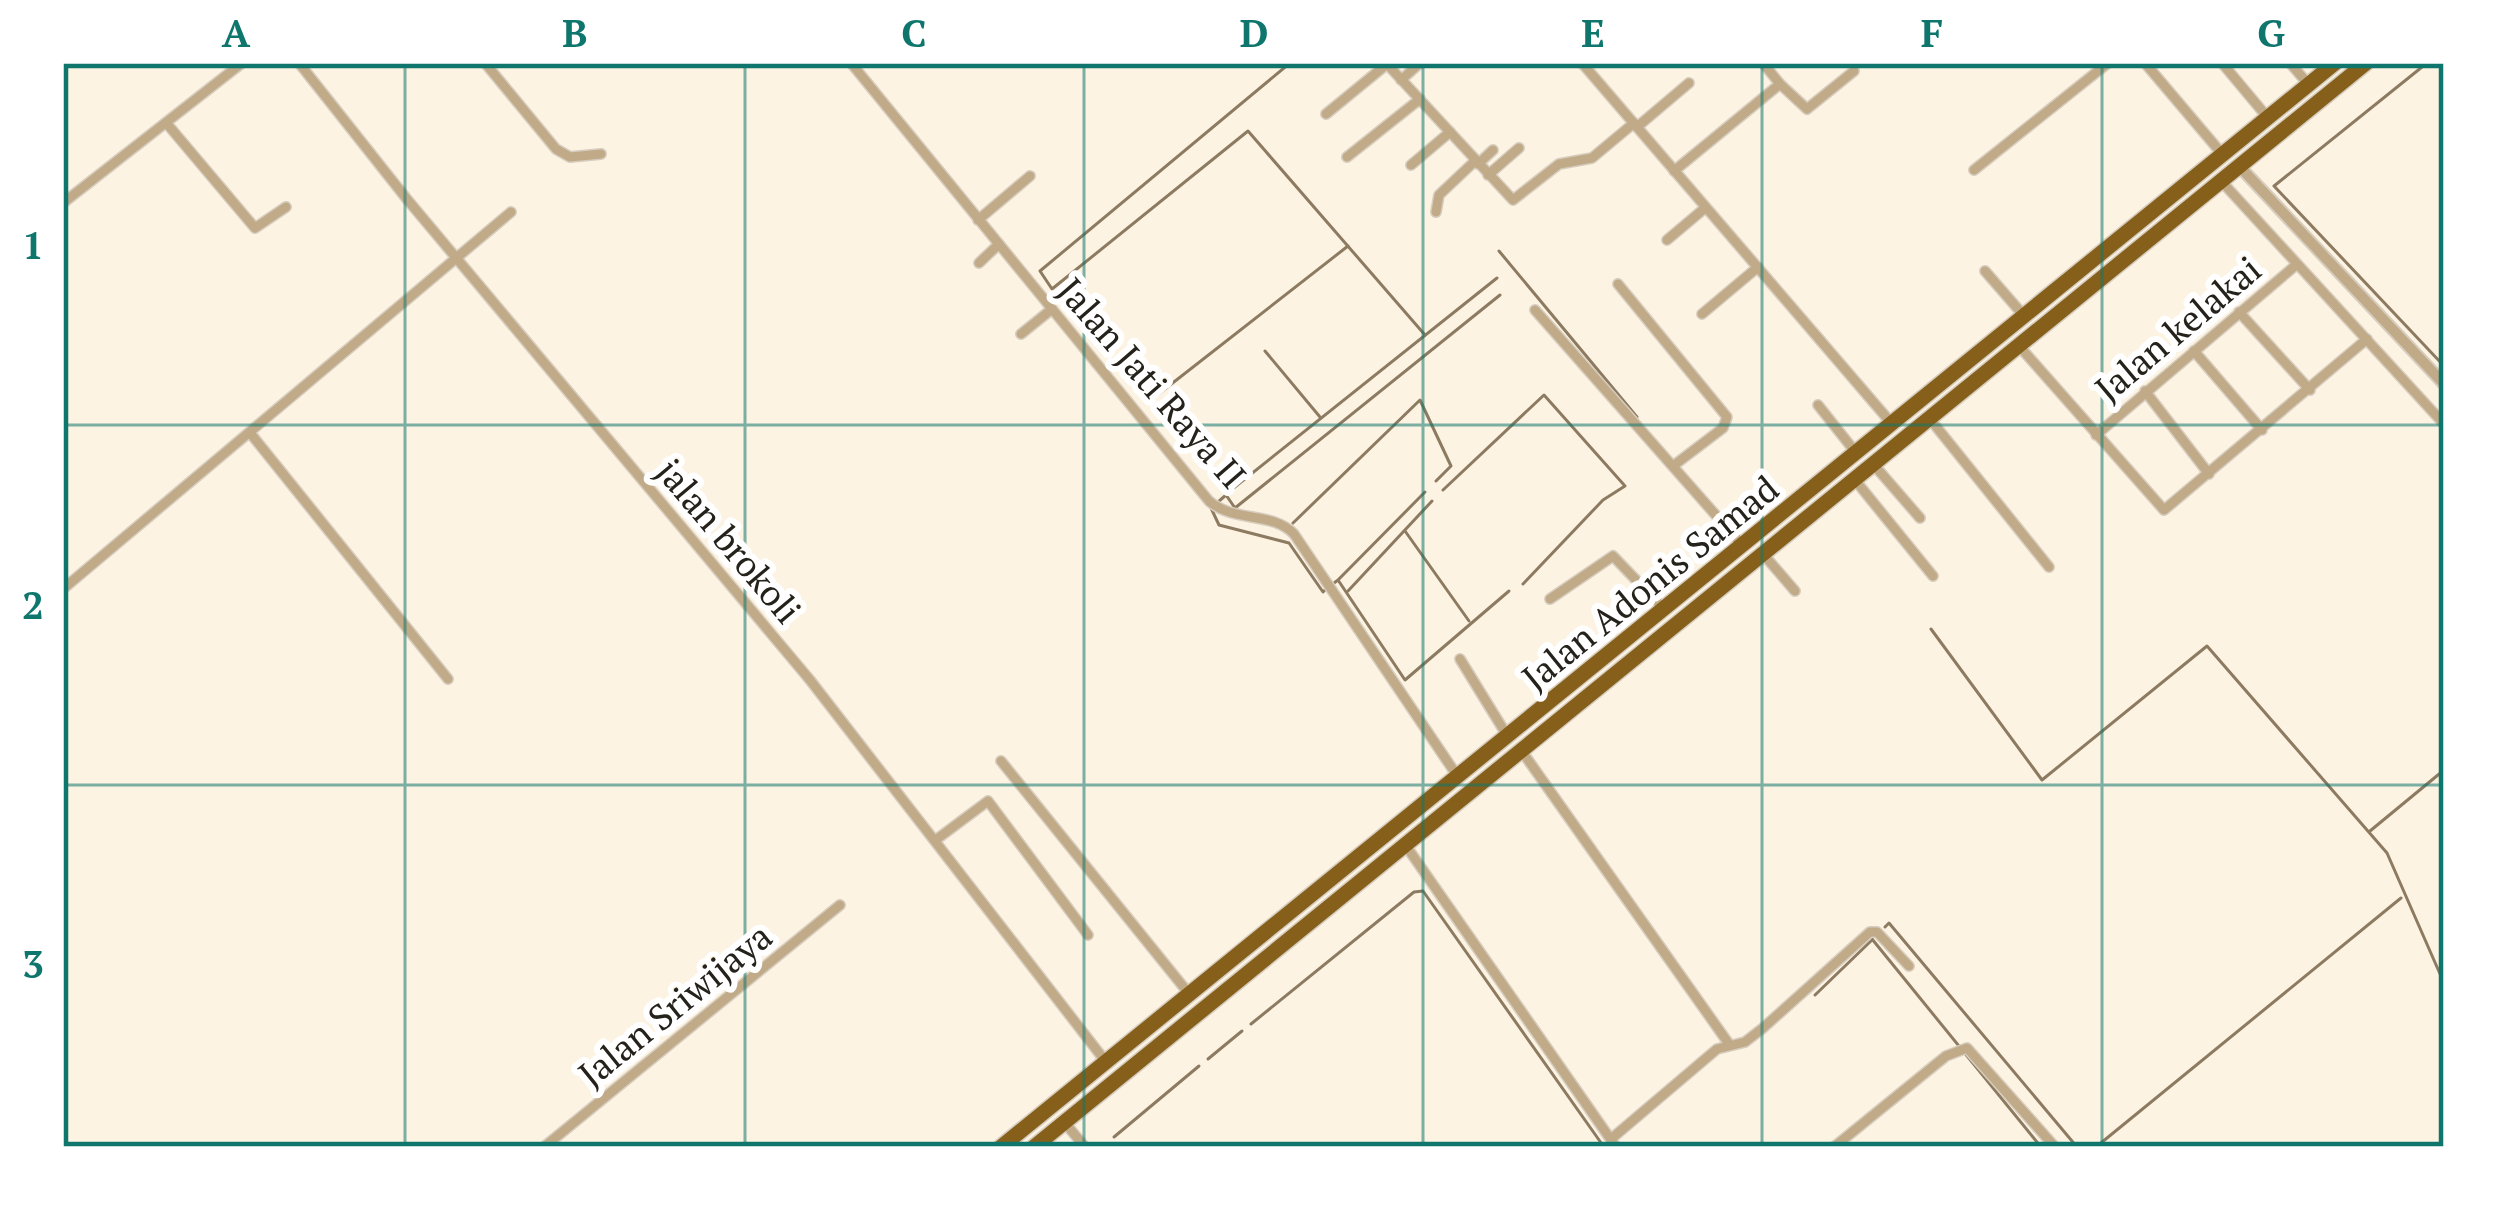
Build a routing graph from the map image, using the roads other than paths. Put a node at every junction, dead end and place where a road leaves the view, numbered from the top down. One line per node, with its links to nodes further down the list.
1 (242, 63): 24 (street)
2 (299, 63): 48 (street, jalan brokoli)
3 (484, 63): 29 (street)
4 (851, 63): 45 (street, Jalan Jati Raya II)
5 (1420, 63): 16 (street)
6 (1582, 63): 25 (street)
7 (1763, 63): 19 (street)
8 (2108, 63): 35 (street)
9 (2145, 63): 30 (street)
10 (2222, 63): 23 (street)
11 (2290, 63): 20 (street)
12 (2366, 63): 17 (highway)
13 (1387, 64): 16 (street); 22 (street)
14 (2334, 64): 17 (highway); 20 (highway, Jalan Adonis Samad)
15 (1854, 71): 19 (street)
16 (1401, 80): 21 (street)
17 (2345, 80): 34 (highway)
18 (1689, 83): 25 (street)
19 (1780, 84): 36 (street)
20 (2308, 85): 23 (highway, Jalan Adonis Samad)
21 (1420, 99): 26 (street); 31 (street)
22 (1326, 114)
23 (2268, 118): 30 (highway, Jalan Adonis Samad)
24 (168, 125): 40 (street); 41 (street)
25 (1635, 125): 36 (street); 37 (street)
26 (1450, 132): 32 (street); 33 (street)
27 (1519, 148): 37 (street)
28 (1493, 150): 32 (street)
29 (601, 154)
30 (2223, 155): 58 (highway, Jalan Adonis Samad)
31 (1347, 157)
32 (1477, 162): 37 (street); 44 (street)
33 (1411, 166)
34 (2241, 168): 39 (highway); 63 (street)
35 (1974, 170)
36 (1674, 171): 42 (street)
37 (1488, 175)
38 (1030, 176): 45 (street)
39 (2223, 182): 50 (street); 61 (highway)
40 (63, 203)
41 (286, 207)
42 (1706, 208): 46 (street); 51 (street)
43 (511, 212): 48 (street)
44 (1436, 212)
45 (978, 220): 47 (street, Jalan Jati Raya II)
46 (1667, 240)
47 (999, 244): 49 (street); 54 (street, Jalan Jati Raya II)
48 (458, 259): 71 (street); 93 (street, jalan brokoli)
49 (979, 263)
50 (2296, 265): 56 (street, Jalan kelakai); 60 (street)
51 (1758, 267): 57 (street); 69 (street)
52 (1985, 271): 58 (street)
53 (1618, 284): 75 (street)
54 (1052, 309): 59 (street); 92 (street, Jalan Jati Raya II)
55 (1535, 310): 75 (street)
56 (2239, 312): 62 (street, Jalan kelakai); 64 (street)
57 (1702, 314)
58 (2026, 318): 69 (highway, Jalan Adonis Samad)
59 (1022, 334)
60 (2367, 339): 64 (street); 68 (street)
61 (2024, 351): 67 (highway); 72 (street)
62 (2194, 351): 65 (street, Jalan kelakai); 70 (street)
63 (2444, 384)
64 (2310, 390): 70 (street)
65 (2145, 391): 72 (street, Jalan kelakai); 76 (street)
66 (1817, 405): 73 (street)
67 (1934, 424): 74 (highway); 81 (street)
68 (2444, 424)
69 (1893, 425): 73 (highway, Jalan Adonis Samad)
70 (2262, 430): 76 (street)
71 (251, 434): 83 (street); 88 (street)
72 (2096, 434): 76 (street)
73 (1857, 454): 79 (highway, Jalan Adonis Samad)
74 (1874, 465): 77 (highway); 78 (street)
75 (1673, 466): 79 (street)
76 (2209, 474)
77 (1860, 487): 80 (highway); 82 (street)
78 (1920, 518)
79 (1743, 546): 86 (highway, Jalan Adonis Samad)
80 (1764, 555): 84 (street); 90 (highway)
81 (2049, 567)
82 (1934, 576)
83 (63, 589)
84 (1793, 590)
85 (1550, 599): 86 (street)
86 (1665, 610): 89 (highway, Jalan Adonis Samad)
87 (1460, 658): 89 (street)
88 (448, 679)
89 (1508, 736): 92 (highway, Jalan Adonis Samad)
90 (1521, 750): 94 (highway); 99 (street)
91 (1001, 761): 98 (street)
92 (1458, 777): 98 (highway, Jalan Adonis Samad)
93 (937, 839): 96 (street); 100 (street, jalan brokoli)
94 (1404, 843): 101 (highway); 102 (street)
95 (840, 905): 103 (street, Jalan Sriwijaya)
96 (1088, 935)
97 (1909, 966): 99 (street)
98 (1190, 996): 100 (highway, Jalan Adonis Samad)
99 (1730, 1044): 102 (street)
100 (1106, 1062): 104 (highway, Jalan Adonis Samad)
101 (1065, 1123): 105 (highway); 106 (street)
102 (1613, 1143)
103 (544, 1147)
104 (1001, 1147)
105 (1034, 1147)
106 (1084, 1147)
107 (1834, 1147): 108 (street)
108 (2055, 1147)

